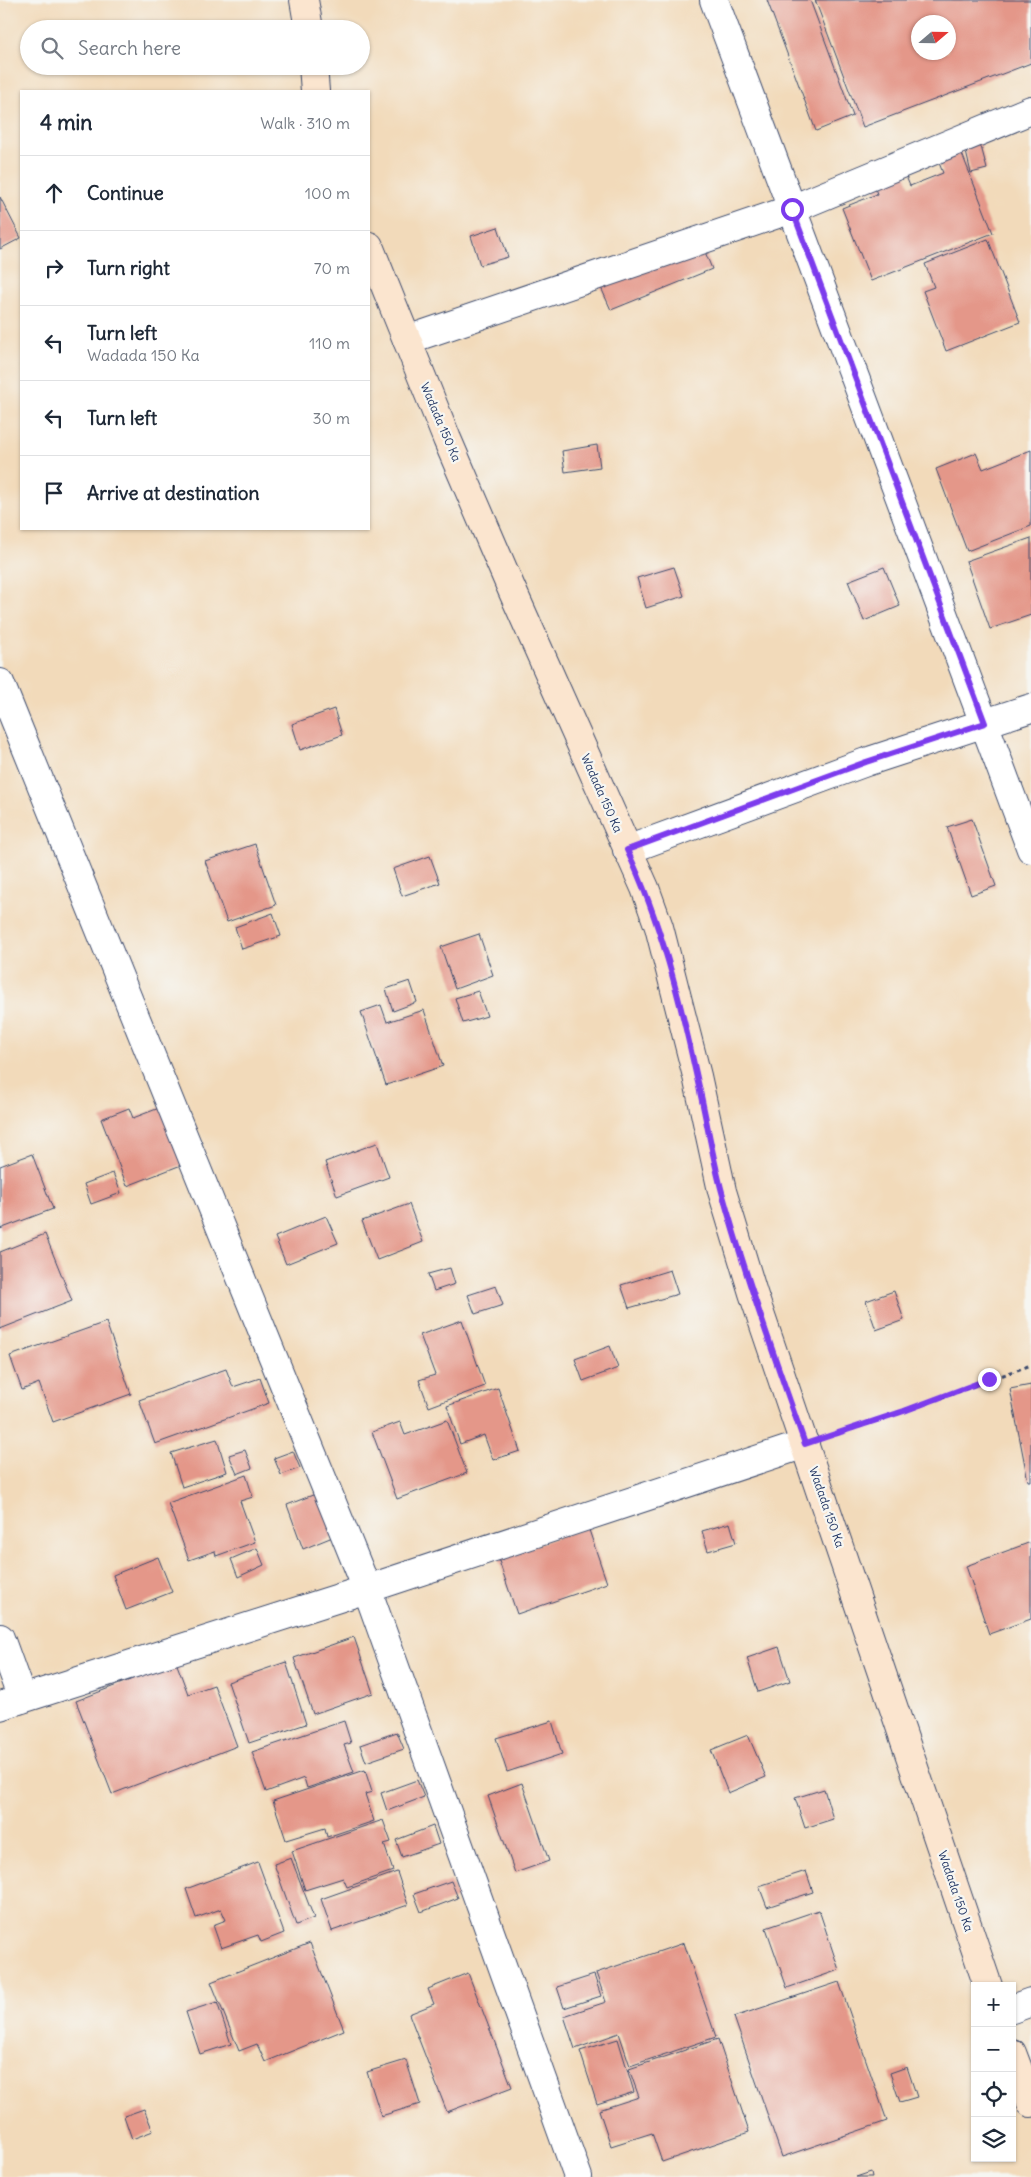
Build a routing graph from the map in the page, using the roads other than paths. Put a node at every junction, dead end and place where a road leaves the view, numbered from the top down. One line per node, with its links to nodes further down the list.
1 (304, 0): 3 (street)
2 (714, 0): 7 (street)
3 (307, 20)
4 (314, 75): 5 (street)
5 (315, 90)
6 (1031, 110): 7 (street)
7 (792, 209): 9 (street); 12 (street)
8 (370, 248): 9 (street, Wadada 150 Ka)
9 (407, 340): 14 (street, Wadada 150 Ka)
10 (0, 683): 16 (street)
11 (1031, 708): 12 (street)
12 (985, 723): 13 (street); 14 (street)
13 (1031, 849)
14 (627, 850): 15 (street, Wadada 150 Ka)
15 (805, 1444): 16 (street); 19 (street, Wadada 150 Ka)
16 (367, 1589): 18 (street); 24 (street)
17 (0, 1638): 18 (street)
18 (11, 1703)
19 (987, 1982)
20 (1031, 2002): 21 (street)
21 (1016, 2008)
22 (1016, 2064): 23 (street)
23 (1031, 2103)
24 (578, 2177)

